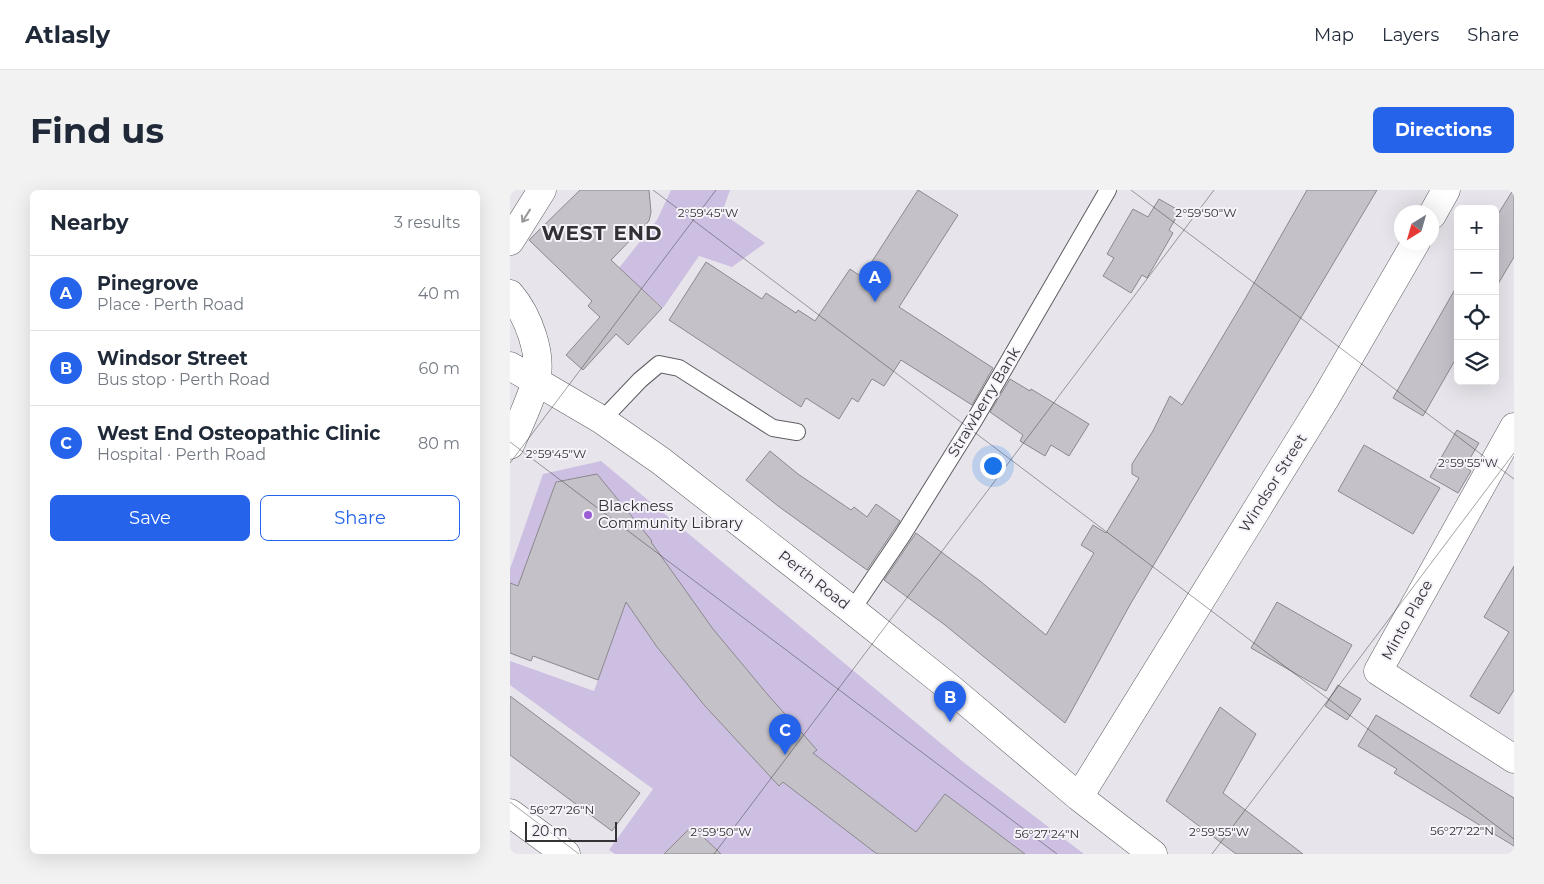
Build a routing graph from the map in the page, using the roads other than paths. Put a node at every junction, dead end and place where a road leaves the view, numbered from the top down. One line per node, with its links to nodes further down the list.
1 (542, 190): 5 (street, one-way to 5)
2 (1108, 190): 14 (lane, Strawberry Bank)
3 (1446, 190): 4 (street)
4 (1438, 205)
5 (510, 241)
6 (1411, 250): 16 (street, Windsor Street)
7 (510, 294): 9 (street)
8 (510, 366): 9 (street, Perth Road)
9 (536, 382): 10 (street, Perth Road); 13 (street)
10 (602, 420): 12 (lane); 14 (street, Perth Road)
11 (1514, 427): 15 (street, Minto Place)
12 (797, 432)
13 (510, 445)
14 (852, 610): 16 (street, Perth Road)
15 (1514, 759)
16 (1079, 796): 19 (street, Perth Road)
17 (510, 813): 18 (street)
18 (566, 854)
19 (1154, 854)

